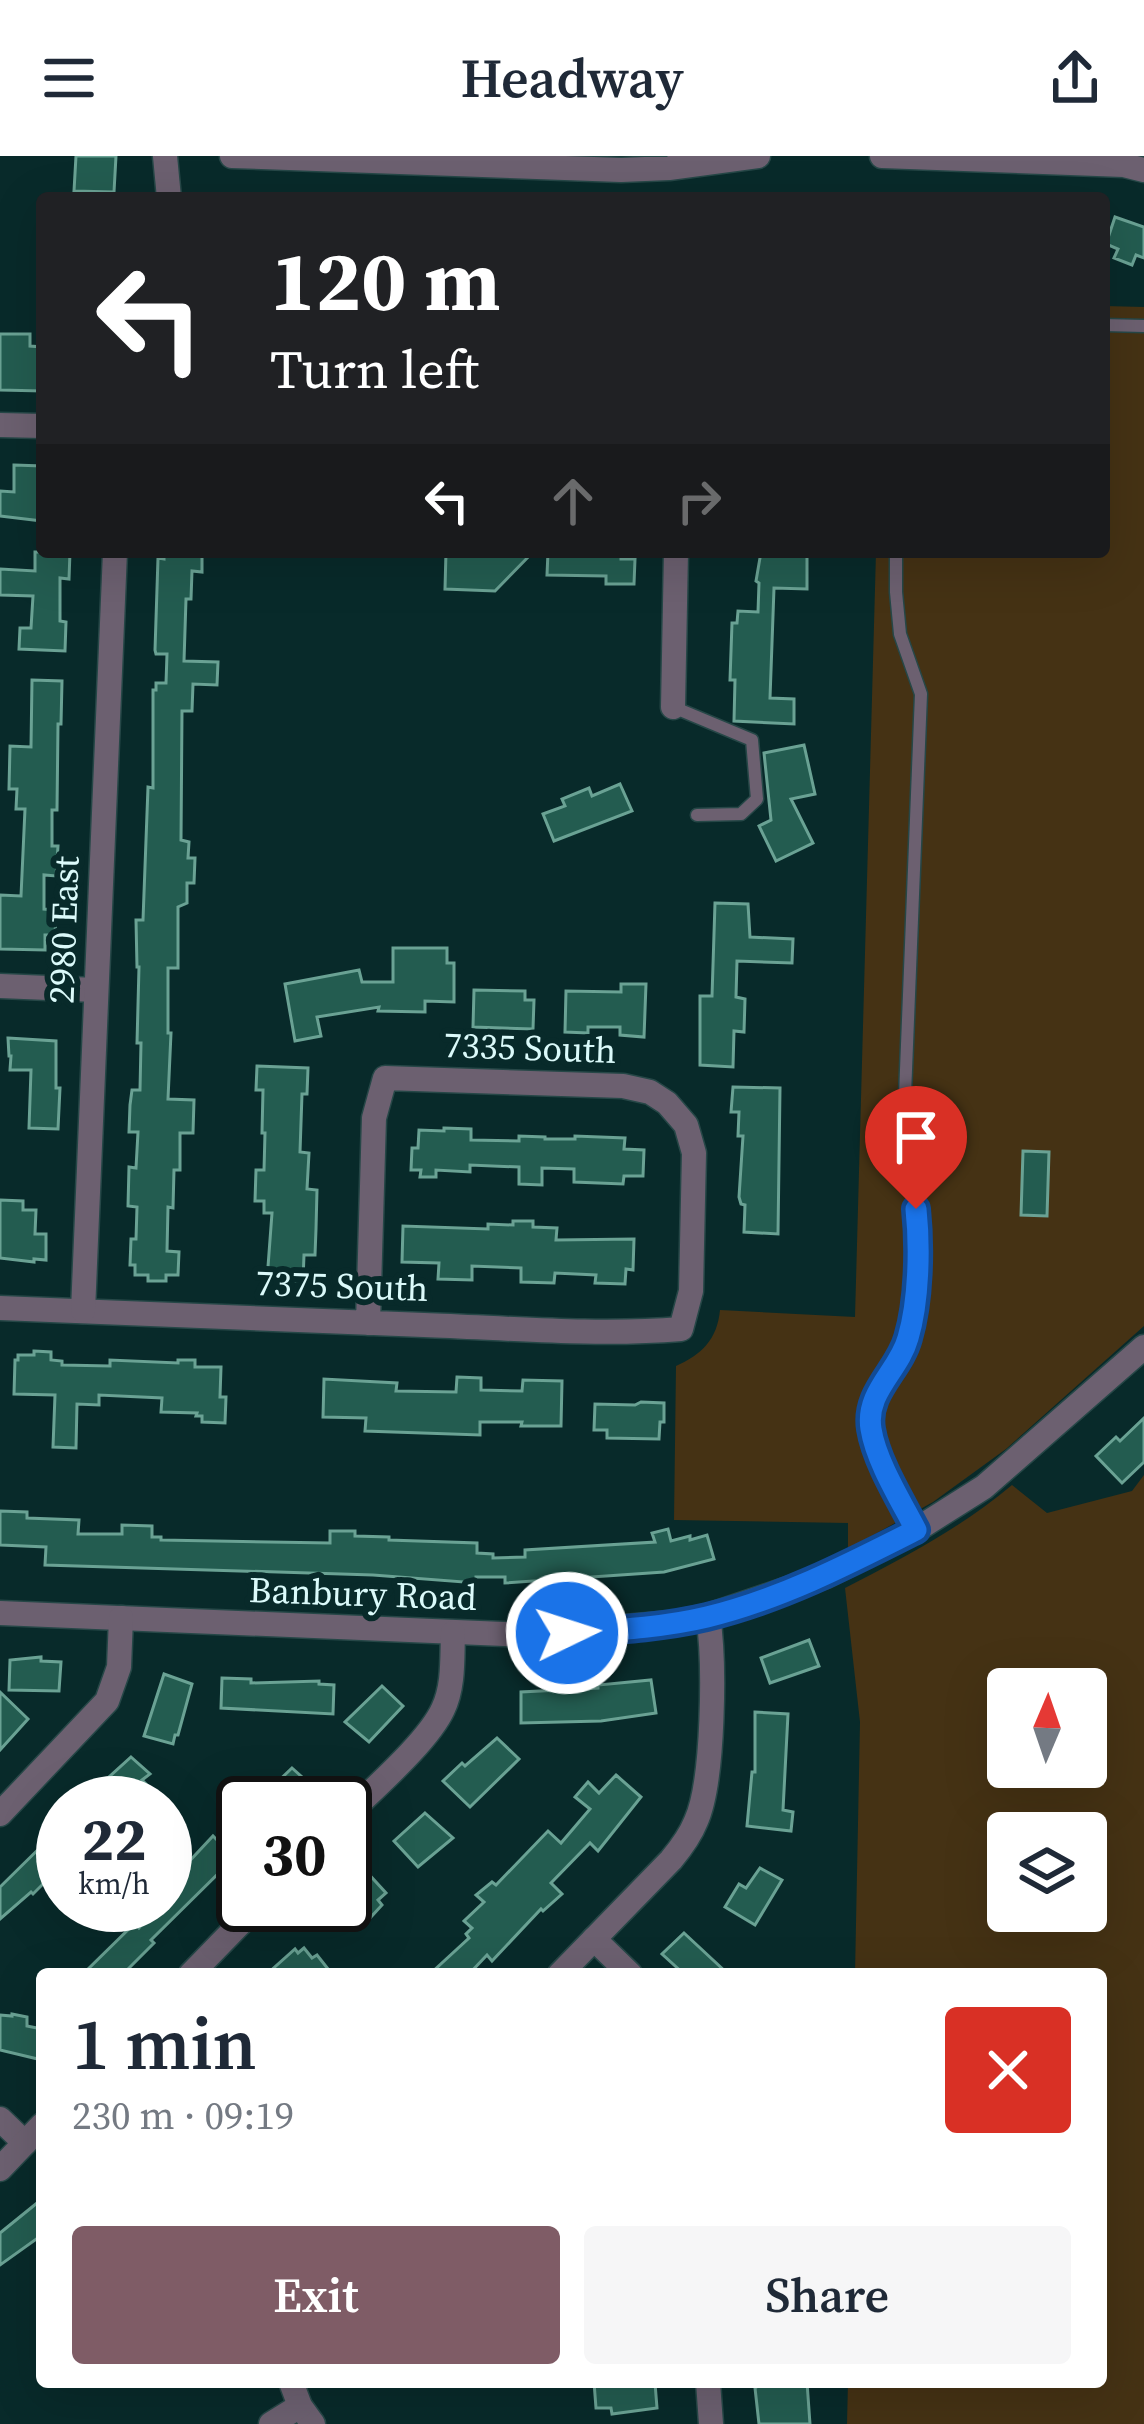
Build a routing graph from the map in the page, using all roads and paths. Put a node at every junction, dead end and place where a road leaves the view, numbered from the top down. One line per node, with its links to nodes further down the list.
1 (165, 156): 6 (street)
2 (232, 156): 3 (street)
3 (758, 156)
4 (882, 156): 5 (street)
5 (1144, 170)
6 (169, 192)
7 (1110, 325): 8 (lane)
8 (1144, 326)
9 (0, 425): 10 (street)
10 (36, 427)
11 (115, 558): 17 (street, 2980 East)
12 (676, 558): 14 (street)
13 (896, 558): 23 (lane)
14 (673, 706): 15 (lane)
15 (697, 815)
16 (0, 986): 17 (street)
17 (96, 989): 19 (street, 2980 East)
18 (0, 1308): 19 (street, 7375 South)
19 (83, 1311): 20 (street, 7375 South)
20 (368, 1323): 21 (street, 7375 South); 21 (street, 7335 South)
21 (681, 1329)
22 (1144, 1347): 23 (street, Banbury Road)
23 (916, 1530): 25 (street, Banbury Road)
24 (0, 1613): 26 (street, Banbury Road)
25 (708, 1616): 27 (street, Banbury Road); 31 (street)
26 (121, 1618): 27 (street, Banbury Road); 29 (street)
27 (453, 1633): 28 (street)
28 (372, 1789)
29 (0, 1814)
30 (231, 1932): 32 (street)
31 (594, 1939): 33 (street); 34 (street)
32 (196, 1968)
33 (566, 1968)
34 (624, 1968)
35 (0, 2119): 36 (street)
36 (33, 2134): 37 (street)
37 (0, 2169)
38 (708, 2388): 41 (street)
39 (301, 2404): 40 (street)
40 (271, 2424)
41 (711, 2424)

